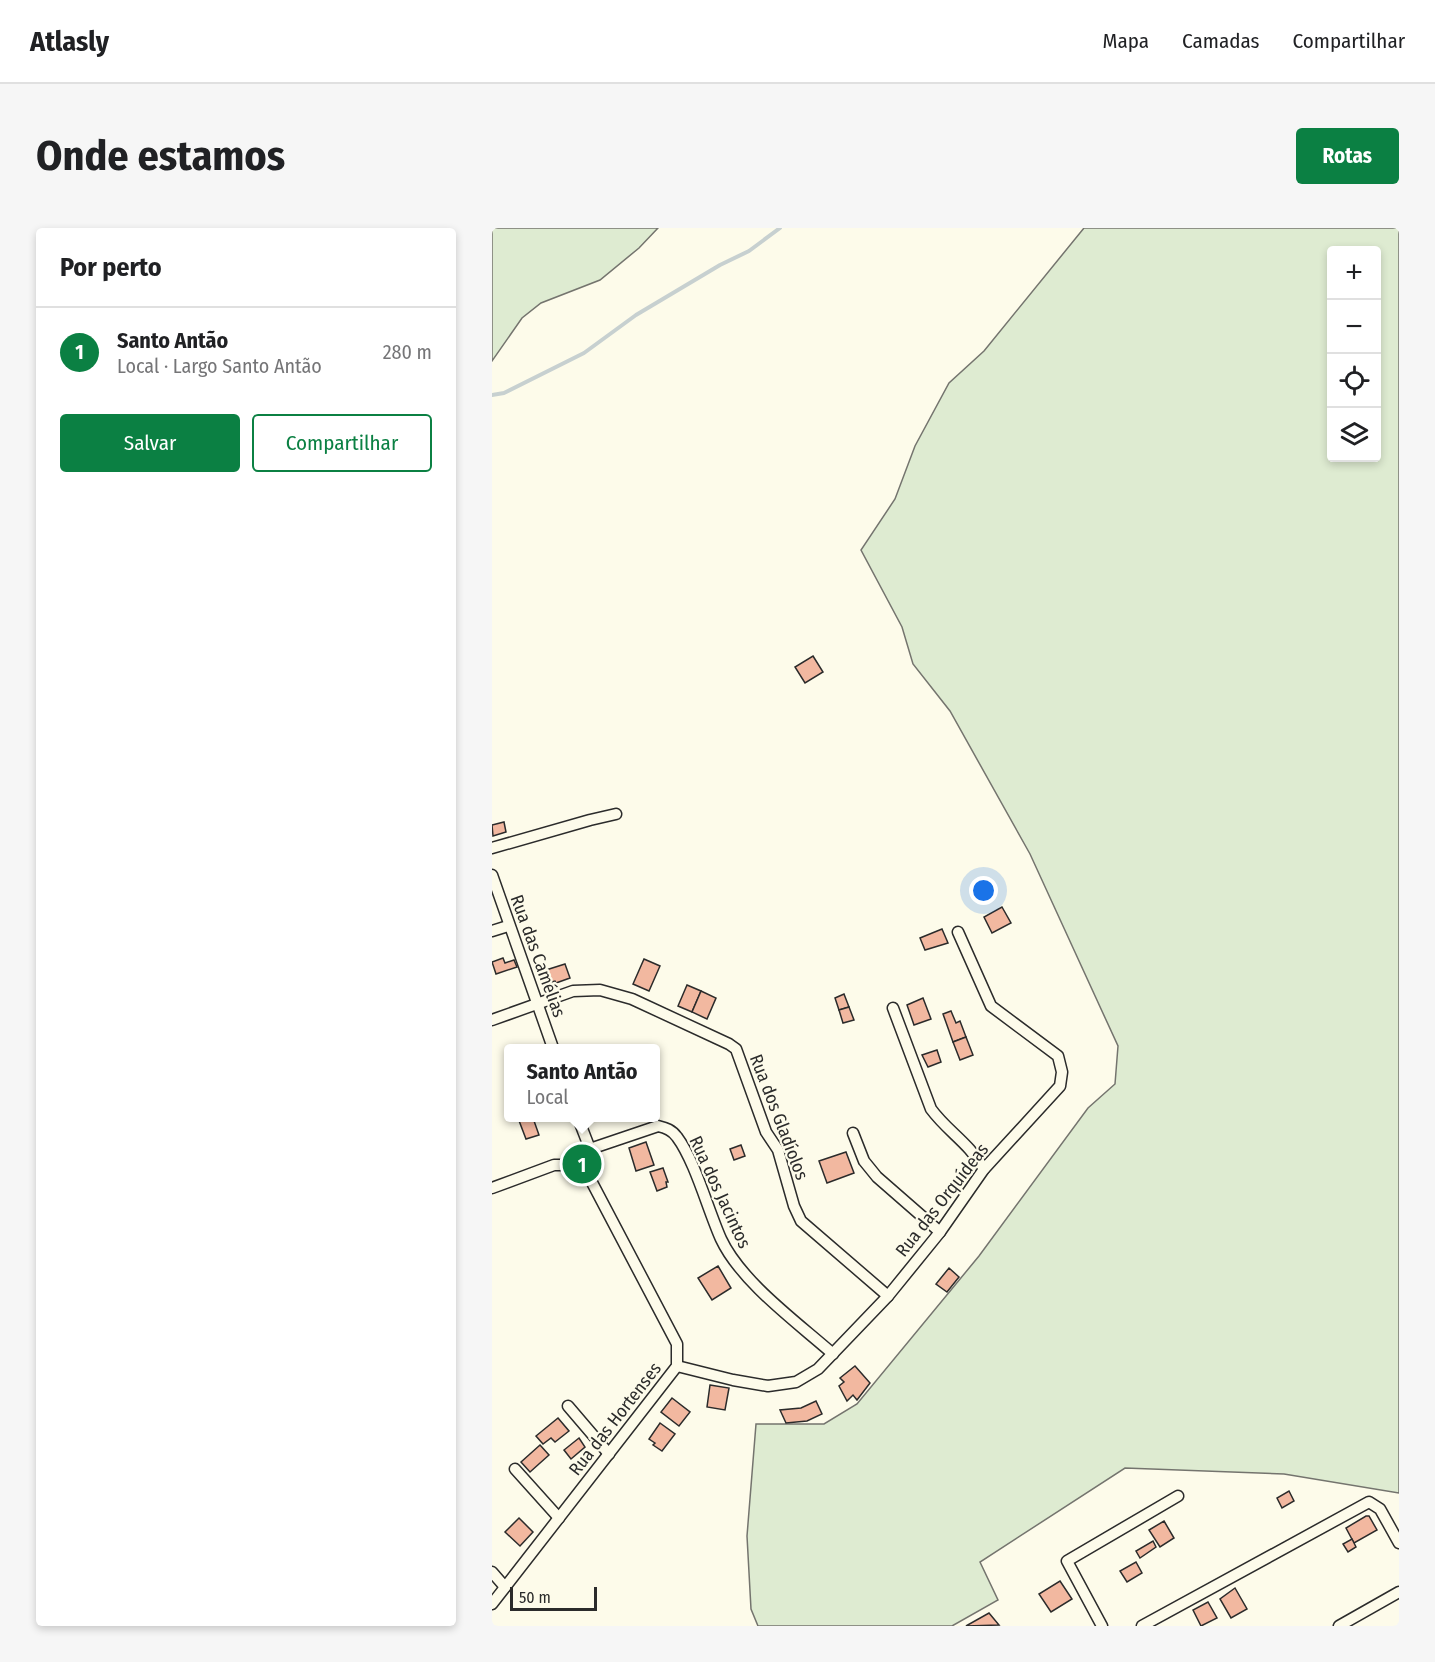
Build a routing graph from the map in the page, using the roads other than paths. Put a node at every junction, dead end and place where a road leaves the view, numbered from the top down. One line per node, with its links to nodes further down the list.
1 (616, 814): 2 (street)
2 (492, 848)
3 (492, 875): 4 (street, Rua das Camélias)
4 (508, 926): 5 (street); 7 (street, Rua das Camélias)
5 (492, 931)
6 (958, 932): 15 (street, Rua das Orquídeas)
7 (537, 1005): 9 (street, Rua dos Gladíolos); 10 (street, Rua das Camélias); 19 (street, Rua dos Gladíolos)
8 (893, 1008): 15 (street)
9 (492, 1020)
10 (552, 1044)
11 (579, 1122): 13 (street)
12 (853, 1133): 18 (street)
13 (589, 1153): 14 (street); 16 (street); 20 (street, Rua dos Jacintos)
14 (572, 1165): 16 (street); 17 (street)
15 (984, 1169): 18 (street, Rua das Orquídeas)
16 (587, 1173): 21 (street, Rua das Hortenses)
17 (492, 1188)
18 (940, 1232): 19 (street, Rua das Orquídeas)
19 (888, 1296): 20 (street, Rua das Orquídeas)
20 (833, 1354): 21 (street, Rua das Orquídeas)
21 (677, 1366): 23 (street, Rua das Hortenses)
22 (568, 1406): 23 (street)
23 (609, 1454): 26 (street, Rua das Hortenses)
24 (515, 1469): 26 (street)
25 (1178, 1496): 33 (street)
26 (559, 1518): 29 (street, Rua das Hortenses)
27 (1399, 1543): 34 (street)
28 (492, 1572): 29 (street)
29 (505, 1587): 31 (street, Rua das Hortenses)
30 (1399, 1592): 32 (street)
31 (492, 1604)
32 (1342, 1625)
33 (1102, 1626)
34 (1142, 1626)

